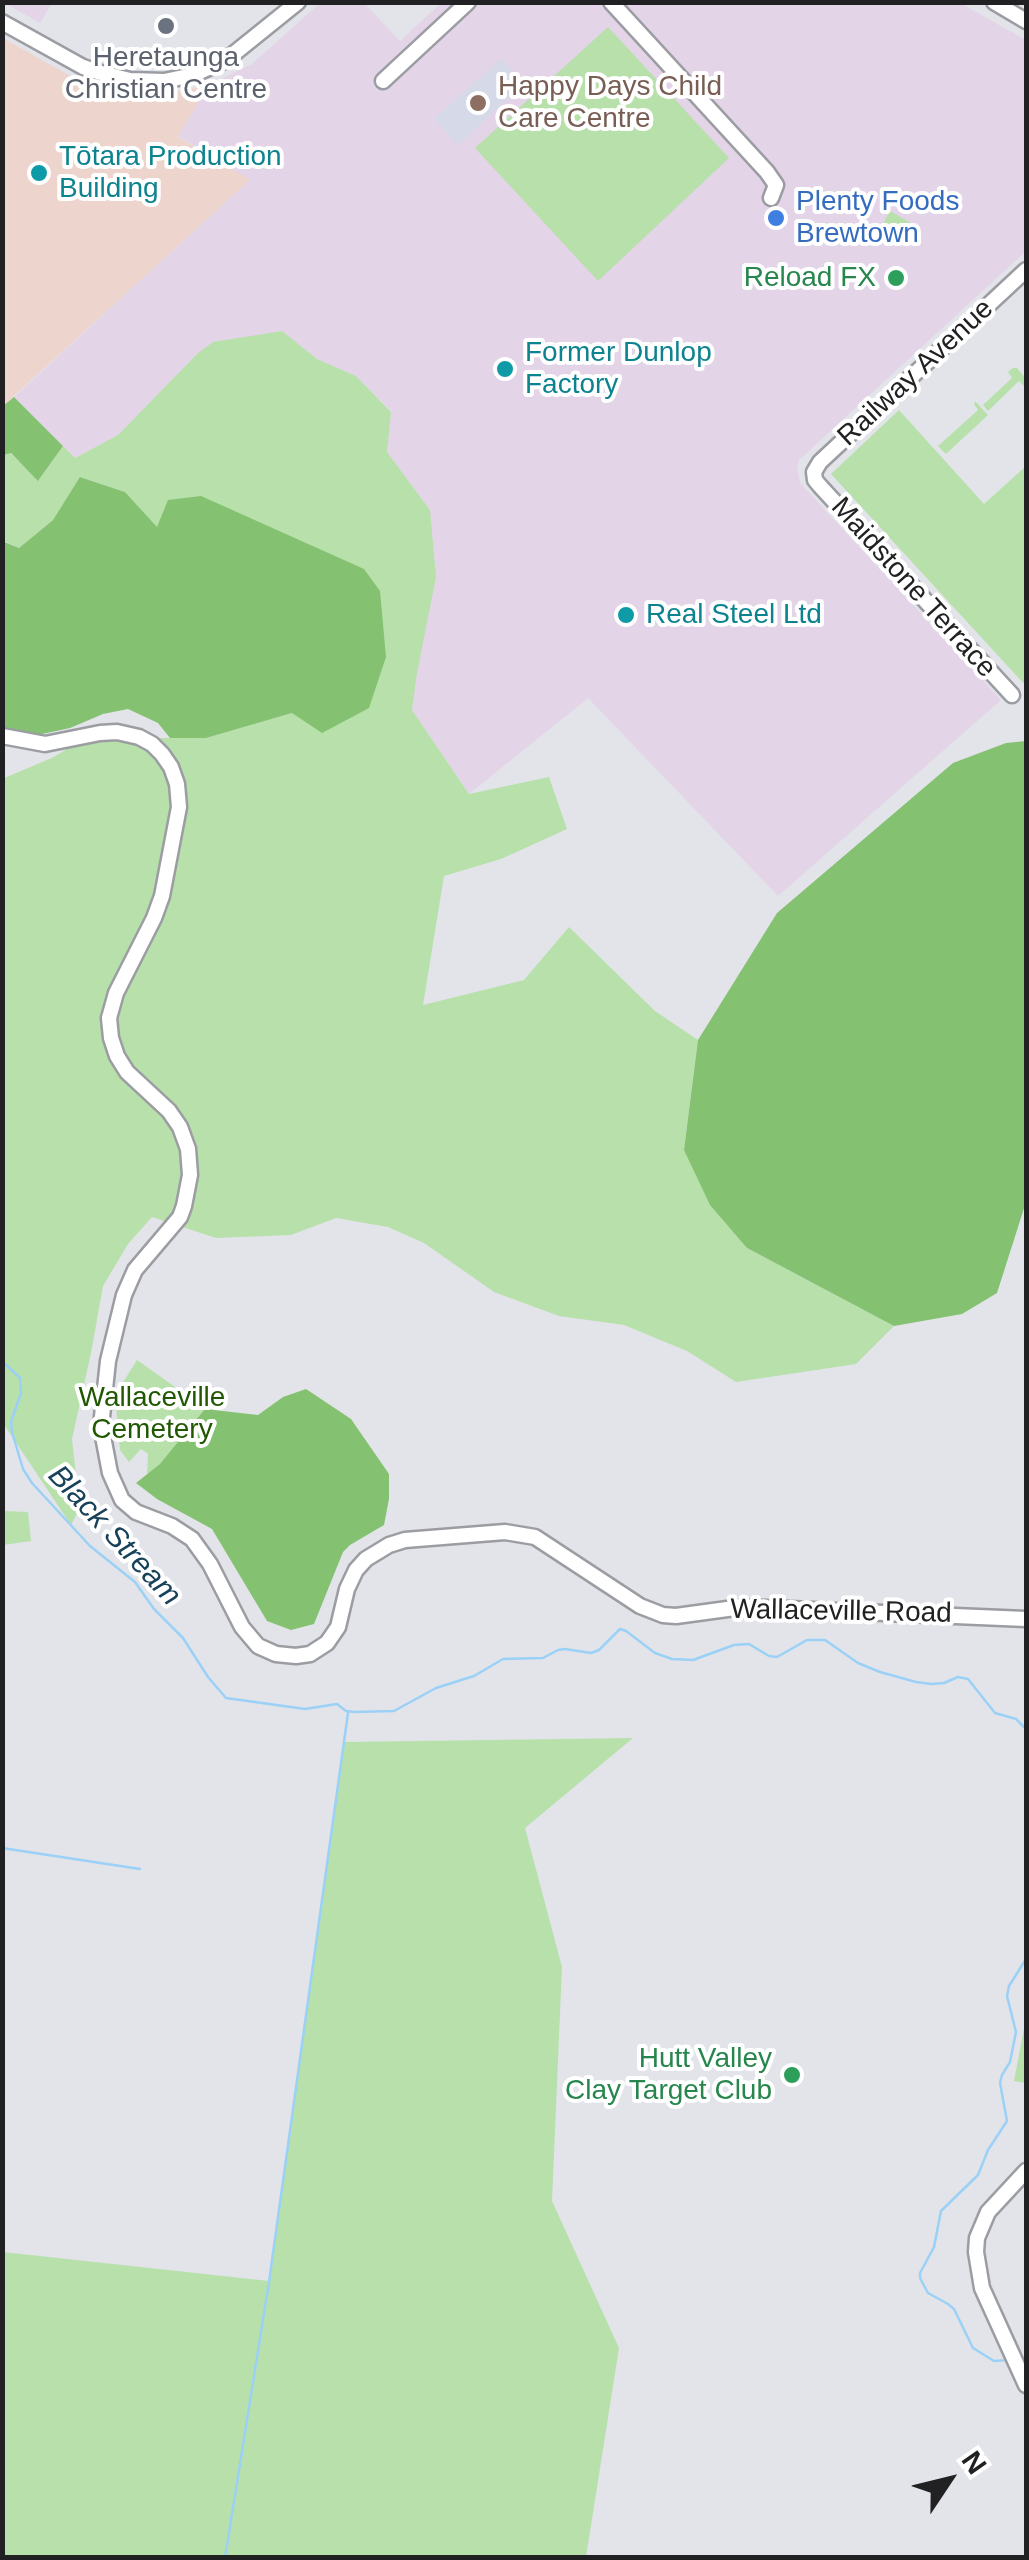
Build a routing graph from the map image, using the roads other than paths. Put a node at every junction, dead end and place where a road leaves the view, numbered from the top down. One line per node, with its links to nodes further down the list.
1 (298, 2): 6 (street)
2 (468, 2): 7 (street)
3 (611, 2): 8 (street)
4 (994, 2): 5 (street)
5 (1026, 21)
6 (2, 22)
7 (383, 80)
8 (771, 198)
9 (1026, 270): 10 (street, Railway Avenue)
10 (815, 480): 11 (street, Maidstone Terrace)
11 (1012, 695)
12 (2, 736): 13 (street, Wallaceville Road)
13 (1026, 1618)
14 (1026, 2171): 15 (street)
15 (1026, 2386)

